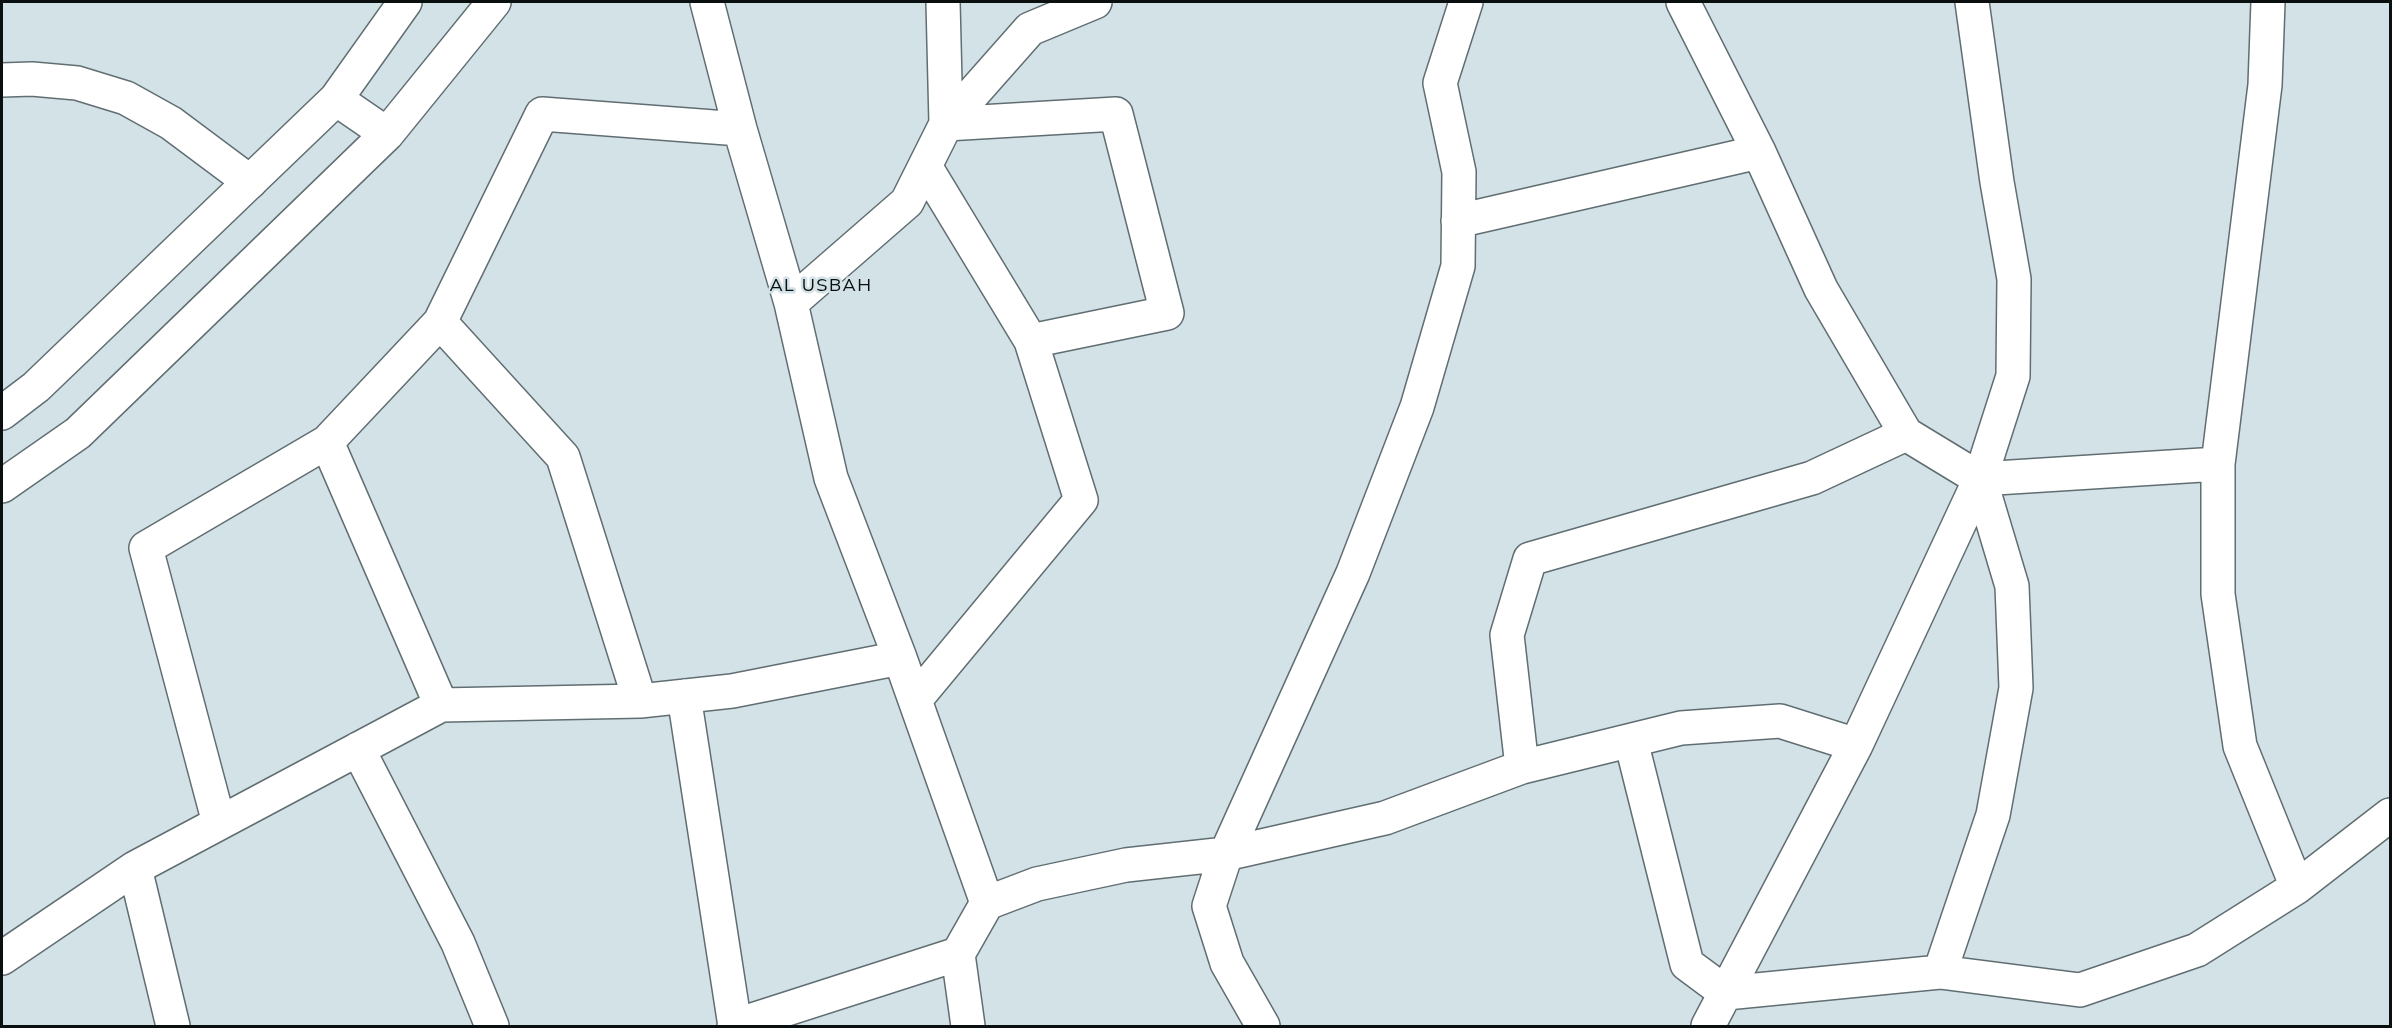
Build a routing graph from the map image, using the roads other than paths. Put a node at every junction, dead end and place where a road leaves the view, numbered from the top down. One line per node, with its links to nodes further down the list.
1 (405, 2): 11 (street)
2 (494, 2): 14 (street)
3 (707, 2): 13 (street)
4 (943, 2): 12 (street)
5 (1095, 2): 12 (street)
6 (1466, 2): 18 (street)
7 (1972, 2): 26 (street)
8 (2268, 2): 25 (street)
9 (1694, 4): 15 (street)
10 (2, 80): 17 (street)
11 (336, 99): 14 (street); 17 (street)
12 (946, 124): 16 (street); 21 (street)
13 (740, 129): 19 (street); 20 (street)
14 (387, 134): 27 (street)
15 (1759, 152): 18 (street); 23 (street)
16 (925, 166): 19 (street); 21 (street)
17 (250, 182): 22 (street)
18 (1458, 221): 39 (street)
19 (791, 303): 28 (street)
20 (440, 322): 24 (street); 31 (street)
21 (1031, 341): 30 (street)
22 (2, 413)
23 (1906, 434): 26 (street); 36 (street)
24 (327, 442): 32 (street); 38 (street)
25 (2218, 464): 26 (street); 41 (street)
26 (1980, 479): 34 (street); 45 (street)
27 (2, 486)
28 (900, 658): 29 (street); 30 (street)
29 (684, 696): 31 (street); 49 (street)
30 (915, 700): 42 (street)
31 (640, 701): 32 (street)
32 (441, 705): 35 (street)
33 (1631, 741): 34 (street); 36 (street); 46 (street)
34 (1856, 745): 46 (street)
35 (358, 749): 38 (street); 48 (street)
36 (1522, 767): 39 (street)
37 (2391, 815): 41 (street)
38 (219, 823): 40 (street)
39 (1226, 854): 42 (street); 51 (street)
40 (135, 868): 44 (street); 47 (street)
41 (2297, 887): 45 (street)
42 (987, 903): 43 (street)
43 (958, 954): 49 (street); 50 (street)
44 (2, 958)
45 (1940, 972): 46 (street)
46 (1726, 993): 52 (street)
47 (173, 1026)
48 (492, 1026)
49 (734, 1026)
50 (968, 1026)
51 (1263, 1026)
52 (1708, 1026)

